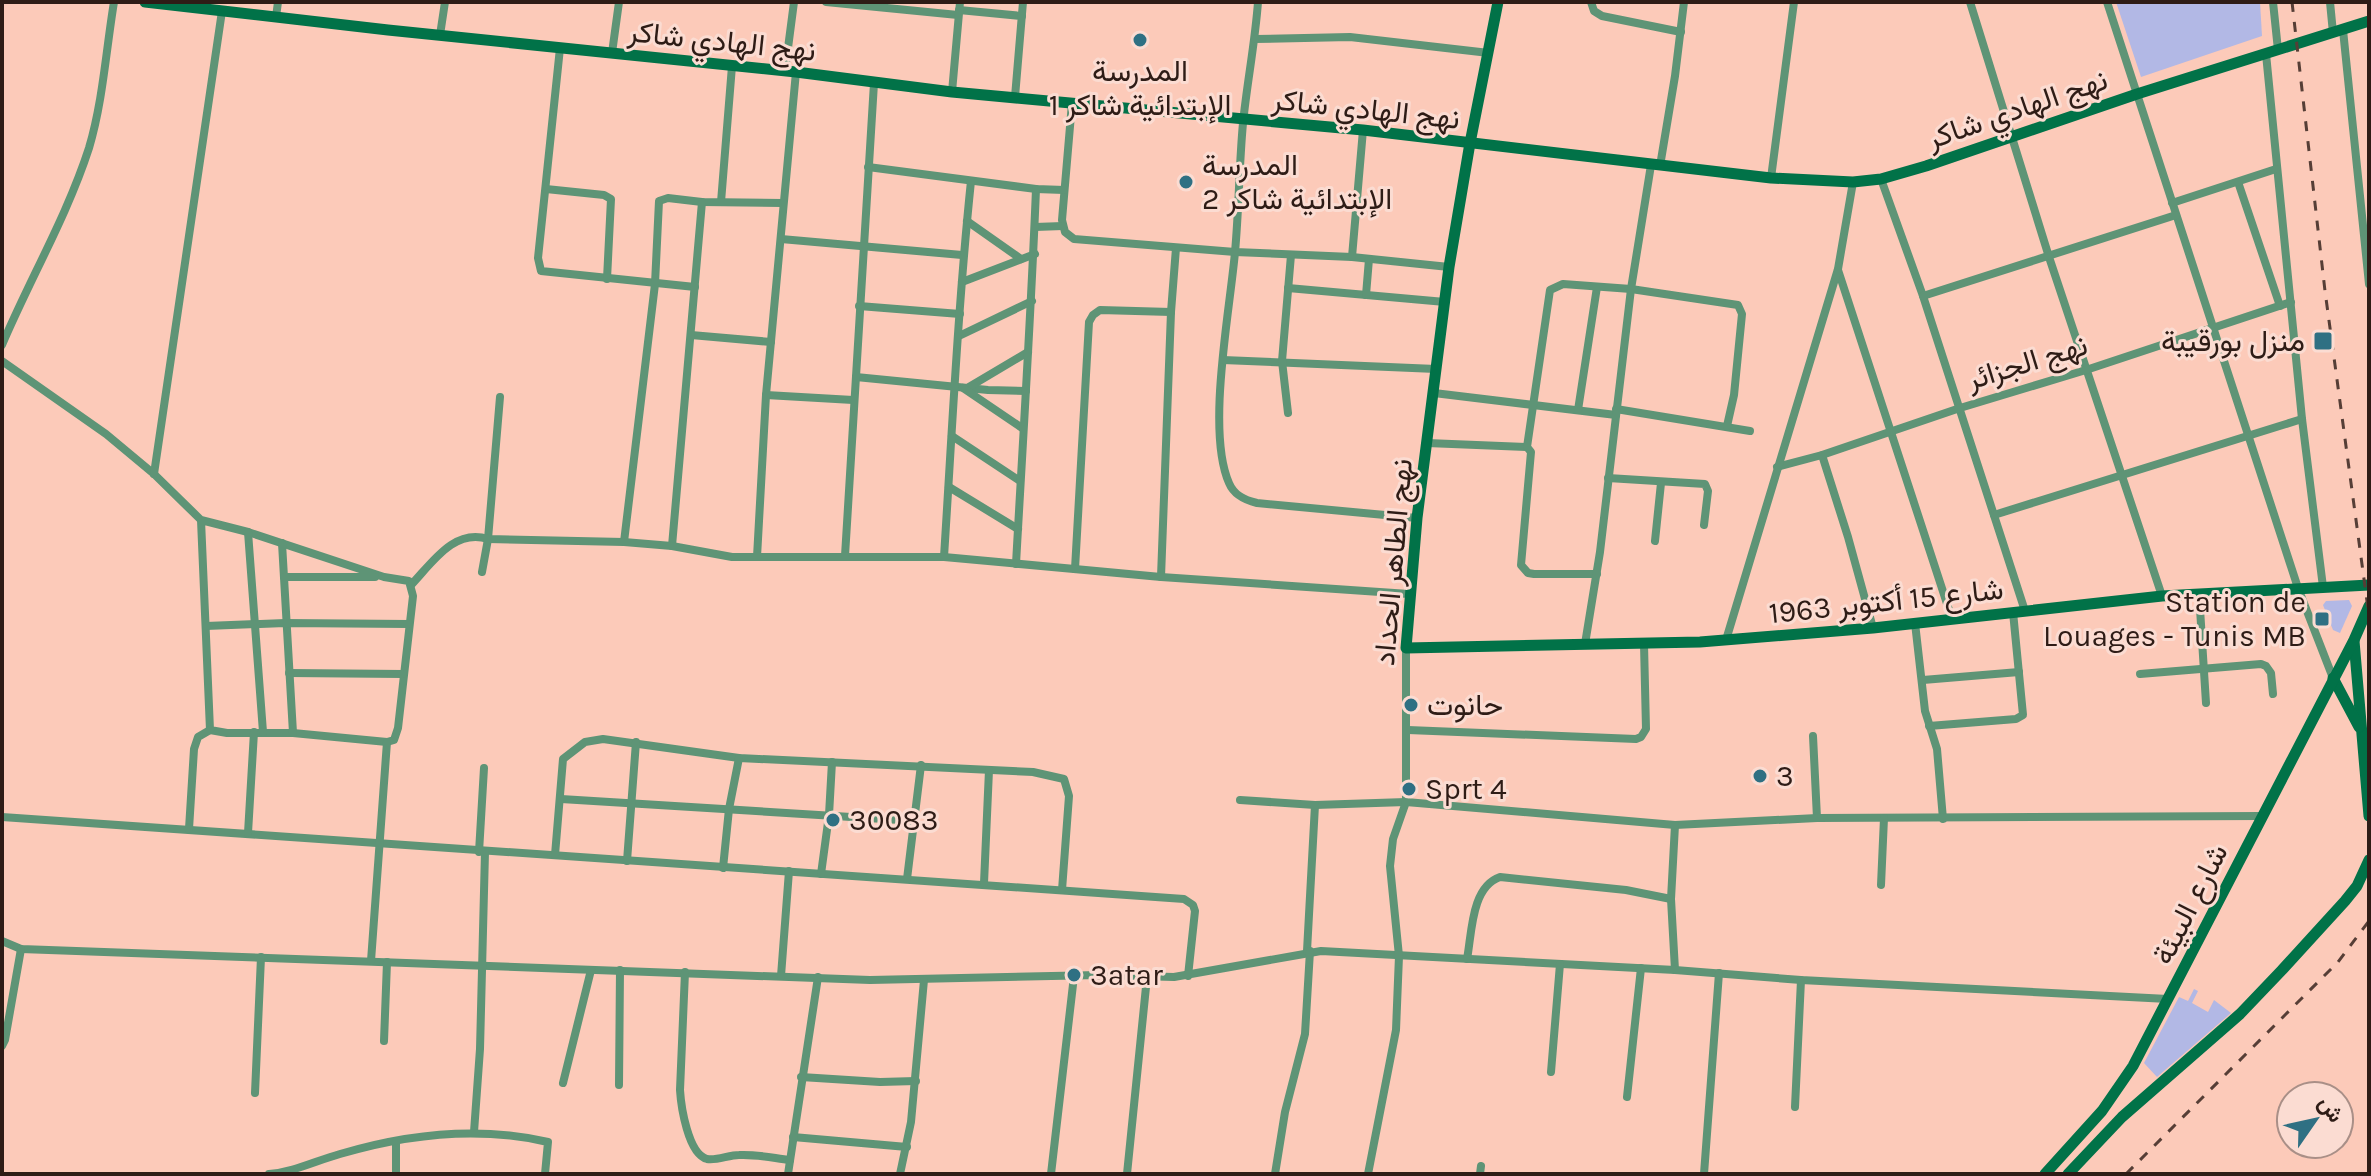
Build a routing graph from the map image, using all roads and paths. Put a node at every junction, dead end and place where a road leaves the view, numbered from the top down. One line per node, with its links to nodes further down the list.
1 (114, 2): 98 (street)
2 (145, 2): 20 (street, نهج الهادي شاكر)
3 (278, 2): 23 (street)
4 (445, 2): 27 (street)
5 (619, 2): 31 (street)
6 (794, 2): 34 (street)
7 (826, 2): 8 (street)
8 (834, 2): 19 (street)
9 (1023, 2): 22 (street)
10 (1258, 2): 28 (street)
11 (1498, 2): 32 (street, نهج الطاهر الحداد)
12 (1591, 2): 25 (street)
13 (1684, 2): 25 (street)
14 (1794, 2): 47 (street)
15 (1970, 2): 42 (street)
16 (2107, 2): 37 (street)
17 (2273, 2): 30 (street)
18 (2330, 2): 26 (street)
19 (918, 6): 21 (street)
20 (215, 7): 23 (street, نهج الهادي شاكر); 128 (street)
21 (959, 9): 22 (street); 36 (street)
22 (1022, 16): 38 (street)
23 (276, 17): 27 (street, نهج الهادي شاكر)
24 (2369, 21): 26 (street, نهج الهادي شاكر)
25 (1681, 32): 44 (street)
26 (2338, 32): 30 (street, نهج الهادي شاكر); 76 (street)
27 (440, 35): 29 (street, نهج الهادي شاكر)
28 (1255, 39): 32 (street); 40 (street)
29 (560, 48): 31 (street, نهج الهادي شاكر); 52 (street)
30 (2272, 52): 37 (street, نهج الهادي شاكر); 46 (street)
31 (612, 53): 33 (street, نهج الهادي شاكر)
32 (1489, 53): 43 (street, نهج الطاهر الحداد)
33 (732, 66): 34 (street, نهج الهادي شاكر); 56 (street)
34 (790, 72): 35 (street, نهج الهادي شاكر); 57 (street)
35 (874, 83): 36 (street, نهج الهادي شاكر); 45 (street)
36 (952, 92): 38 (street, نهج الهادي شاكر)
37 (2137, 94): 42 (street, نهج الهادي شاكر); 58 (street)
38 (1015, 97): 39 (street, نهج الهادي شاكر)
39 (1072, 103): 40 (street, نهج الهادي شاكر); 54 (street)
40 (1243, 121): 41 (street, نهج الهادي شاكر); 66 (street)
41 (1363, 130): 43 (street, نهج الهادي شاكر); 70 (street)
42 (2011, 138): 48 (street, نهج الهادي شاكر); 71 (street)
43 (1470, 143): 44 (street, نهج الهادي شاكر); 74 (street, نهج الطاهر الحداد)
44 (1656, 165): 47 (street, نهج الهادي شاكر); 84 (street)
45 (868, 167): 49 (street); 64 (street)
46 (2276, 169): 51 (street); 89 (street)
47 (1771, 178): 50 (street, نهج الهادي شاكر)
48 (1881, 179): 50 (street, نهج الهادي شاكر); 86 (street)
49 (971, 181): 53 (street); 60 (street)
50 (1853, 182): 75 (street)
51 (2238, 182): 58 (street); 91 (street)
52 (546, 189): 77 (street); 77 (street)
53 (1036, 189): 54 (street); 62 (street)
54 (1064, 190): 61 (street)
55 (702, 202): 56 (street); 79 (street); 81 (street)
56 (721, 202): 57 (street)
57 (782, 203): 63 (street)
58 (2172, 203): 59 (street)
59 (2176, 215): 71 (street); 94 (street)
60 (967, 221): 68 (street); 72 (street)
61 (1063, 226): 62 (street); 65 (street)
62 (1035, 227): 67 (street)
63 (781, 239): 64 (street); 97 (street)
64 (862, 246): 68 (street); 90 (street)
65 (1176, 248): 66 (street); 92 (street)
66 (1235, 252): 69 (street); 100 (street)
67 (1035, 254): 72 (street); 87 (street)
68 (962, 255): 78 (street)
69 (1291, 255): 70 (street); 83 (street)
70 (1352, 257): 73 (street)
71 (2049, 257): 86 (street); 104 (street)
72 (1021, 259): 78 (street)
73 (1369, 259): 74 (street); 85 (street)
74 (1449, 267): 88 (street, نهج الطاهر الحداد)
75 (1838, 269): 121 (street); 127 (street)
76 (2369, 277): 80 (street)
77 (607, 279): 79 (street)
78 (962, 282): 93 (street)
79 (655, 284): 81 (street); 142 (street)
80 (2369, 284)
81 (695, 287): 95 (street)
82 (1597, 287): 84 (street); 112 (street); 114 (street)
83 (1288, 288): 85 (street); 102 (street)
84 (1631, 289): 115 (street); 118 (street)
85 (1366, 295): 88 (street)
86 (1923, 296): 113 (street)
87 (1032, 301): 96 (street); 99 (street)
88 (1445, 302): 103 (street, نهج الطاهر الحداد)
89 (2291, 302): 91 (street, نهج الجزائر); 117 (street)
90 (859, 306): 93 (street); 105 (street)
91 (2280, 306): 94 (street, نهج الجزائر)
92 (1171, 312): 149 (street); 154 (street)
93 (960, 314): 96 (street)
94 (2213, 327): 104 (street, نهج الجزائر); 123 (street)
95 (691, 335): 97 (street); 144 (street)
96 (959, 336): 106 (street)
97 (771, 342): 109 (street)
98 (2, 345)
99 (1028, 352): 106 (street); 107 (street)
100 (1223, 360): 102 (street); 135 (street)
101 (2, 361): 128 (street)
102 (1282, 361): 103 (street); 116 (street)
103 (1436, 369): 108 (street, نهج الطاهر الحداد)
104 (2086, 370): 113 (street, نهج الجزائر); 129 (street)
105 (856, 377): 106 (street); 111 (street)
106 (962, 387): 107 (street); 119 (street); 122 (street)
107 (1026, 391): 119 (street)
108 (1434, 393): 112 (street); 124 (street, نهج الطاهر الحداد)
109 (766, 395): 111 (street); 146 (street)
110 (500, 397): 140 (street)
111 (853, 400): 145 (street)
112 (1533, 406): 114 (street); 125 (street)
113 (1960, 408): 121 (street, نهج الجزائر); 134 (street)
114 (1578, 410): 115 (street)
115 (1616, 412): 118 (street); 130 (street)
116 (1288, 413)
117 (2302, 419): 123 (street); 157 (street)
118 (1727, 426): 120 (street)
119 (1022, 428): 131 (street)
120 (1750, 431)
121 (1891, 433): 126 (street, نهج الجزائر); 164 (street)
122 (952, 436): 131 (street); 133 (street)
123 (2248, 437): 129 (street); 158 (street)
124 (1427, 443): 125 (street); 135 (street, نهج الطاهر الحداد)
125 (1527, 447): 151 (street)
126 (1822, 455): 127 (street, نهج الجزائر); 170 (street)
127 (1777, 467): 171 (street)
128 (154, 474): 136 (street)
129 (2123, 477): 134 (street); 161 (street)
130 (1608, 478): 132 (street); 151 (street)
131 (1020, 481): 138 (street)
132 (1661, 483): 137 (street); 141 (street)
133 (949, 487): 138 (street); 147 (street)
134 (1994, 515): 163 (street)
135 (1417, 518): 160 (street, نهج الطاهر الحداد)
136 (201, 520): 139 (street); 169 (street)
137 (1704, 525)
138 (1018, 529): 148 (street)
139 (248, 532): 143 (street); 167 (street)
140 (488, 539): 142 (street); 150 (street); 155 (street)
141 (1655, 541)
142 (624, 542): 144 (street)
143 (282, 543): 152 (street); 153 (street)
144 (672, 546): 146 (street)
145 (845, 556): 146 (street); 147 (street)
146 (757, 557)
147 (944, 557): 148 (street)
148 (1016, 564): 149 (street)
149 (1075, 569): 154 (street)
150 (482, 572)
151 (1597, 574): 173 (street)
152 (284, 577): 153 (street); 165 (street)
153 (384, 577): 155 (street)
154 (1161, 577): 160 (street)
155 (411, 585): 168 (street)
156 (2369, 585): 157 (street, شارع 15 أكتوبر 1963)
157 (2323, 587): 158 (street, شارع 15 أكتوبر 1963)
158 (2298, 588): 159 (street, شارع 15 أكتوبر 1963); 181 (street)
159 (2199, 593): 161 (street, شارع 15 أكتوبر 1963); 176 (street)
160 (1409, 594): 175 (street, نهج الطاهر الحداد)
161 (2162, 596): 163 (street, شارع 15 أكتوبر 1963)
162 (2369, 606): 172 (street, شارع البيئة)
163 (2019, 612): 164 (street, شارع 15 أكتوبر 1963); 177 (street)
164 (1952, 619): 166 (street, شارع 15 أكتوبر 1963)
165 (285, 623): 167 (street); 168 (street); 178 (street)
166 (1915, 623): 170 (street, شارع 15 أكتوبر 1963); 182 (street)
167 (255, 624): 169 (street); 188 (street)
168 (409, 624): 179 (street)
169 (206, 626): 186 (street)
170 (1873, 628): 171 (street, شارع 15 أكتوبر 1963)
171 (1726, 640): 174 (street, شارع 15 أكتوبر 1963)
172 (2354, 640): 181 (street, شارع البيئة); 190 (street, شارع البيئة)
173 (1585, 644): 174 (street, شارع 15 أكتوبر 1963); 175 (street, شارع 15 أكتوبر 1963)
174 (1644, 644): 187 (street)
175 (1406, 648): 187 (street, نهج الطاهر الحداد)
176 (2204, 669): 180 (street); 183 (street); 184 (street)
177 (2019, 672): 182 (street); 185 (street)
178 (289, 673): 179 (street); 189 (street)
179 (403, 674): 192 (street)
180 (2140, 674)
181 (2333, 678): 190 (street); 206 (street, شارع البيئة)
182 (1923, 680): 185 (street)
183 (2273, 694)
184 (2206, 703)
185 (1929, 726): 211 (street)
186 (210, 730): 188 (street); 214 (street)
187 (1408, 730): 201 (street, نهج الطاهر الحداد)
188 (258, 732): 189 (street); 215 (street)
189 (293, 733): 192 (street)
190 (2362, 734): 207 (street, شارع البيئة)
191 (1813, 736): 209 (street)
192 (387, 742): 216 (street)
193 (636, 742): 194 (street); 199 (street); 202 (street)
194 (739, 758): 195 (street); 204 (street)
195 (832, 762): 196 (street); 205 (street)
196 (921, 765): 198 (street); 212 (street)
197 (484, 768): 217 (street)
198 (989, 770): 225 (street); 227 (street)
199 (561, 799): 202 (street); 218 (street)
200 (1240, 800): 203 (street)
201 (1406, 802): 203 (street); 213 (street); 232 (street, نهج الطاهر الحداد)
202 (630, 803): 204 (street); 220 (street)
203 (1315, 805): 231 (street)
204 (729, 809): 205 (street); 221 (street)
205 (829, 815): 212 (street); 223 (street)
206 (2262, 816): 211 (street); 252 (street, شارع البيئة)
207 (2369, 816)
208 (2, 817): 214 (street)
209 (1817, 818): 210 (street); 213 (street)
210 (1884, 818): 211 (street); 226 (street)
211 (1943, 819)
212 (916, 821): 224 (street)
213 (1675, 825): 228 (street)
214 (189, 829): 215 (street)
215 (248, 833): 216 (street)
216 (379, 841): 217 (street); 235 (street)
217 (482, 852): 218 (street); 238 (street)
218 (555, 855): 220 (street)
219 (2369, 860): 269 (street)
220 (627, 861): 221 (street)
221 (723, 868): 222 (street)
222 (789, 871): 223 (street); 245 (street)
223 (821, 874): 224 (street)
224 (907, 879): 225 (street)
225 (984, 883): 227 (street)
226 (1881, 885)
227 (1062, 890): 247 (street)
228 (1671, 899): 234 (street); 242 (street)
229 (2, 941): 230 (street)
230 (21, 949): 233 (street); 254 (street)
231 (1308, 951): 232 (street); 247 (street); 278 (street)
232 (1399, 956): 234 (street); 279 (street, نهج الطاهر الحداد)
233 (261, 957): 235 (street); 260 (street)
234 (1467, 959): 237 (street)
235 (371, 961): 236 (street)
236 (387, 962): 238 (street); 253 (street)
237 (1560, 964): 239 (street); 255 (street)
238 (481, 967): 240 (street); 263 (street)
239 (1641, 968): 242 (street); 261 (street)
240 (591, 970): 241 (street); 258 (street)
241 (620, 970): 243 (street); 259 (street)
242 (1675, 970): 244 (street)
243 (685, 972): 245 (street); 268 (street)
244 (1719, 973): 251 (street); 280 (street)
245 (781, 976): 248 (street)
246 (1074, 976): 249 (street); 250 (street); 276 (street)
247 (1188, 976): 249 (street)
248 (818, 977): 250 (street); 256 (street)
249 (1147, 977): 277 (street)
250 (924, 980): 257 (street)
251 (1801, 980): 252 (street); 262 (street)
252 (2168, 999): 267 (street, شارع البيئة)
253 (384, 1041)
254 (2, 1046)
255 (1551, 1072)
256 (801, 1077): 257 (street); 264 (street)
257 (916, 1081): 266 (street)
258 (563, 1083)
259 (619, 1085)
260 (255, 1093)
261 (1627, 1097)
262 (1795, 1107)
263 (474, 1132): 265 (street); 273 (street)
264 (793, 1137): 266 (street); 268 (street)
265 (396, 1142): 270 (street); 272 (street)
266 (907, 1147): 275 (street)
267 (2061, 1158): 269 (street); 281 (street, شارع البيئة)
268 (790, 1160): 274 (street)
269 (2070, 1171)
270 (287, 1173): 271 (street)
271 (269, 1174)
272 (396, 1174)
273 (545, 1174)
274 (788, 1174)
275 (900, 1174)
276 (1051, 1174)
277 (1127, 1174)
278 (1275, 1174)
279 (1368, 1174)
280 (1704, 1174)
281 (2045, 1174)

